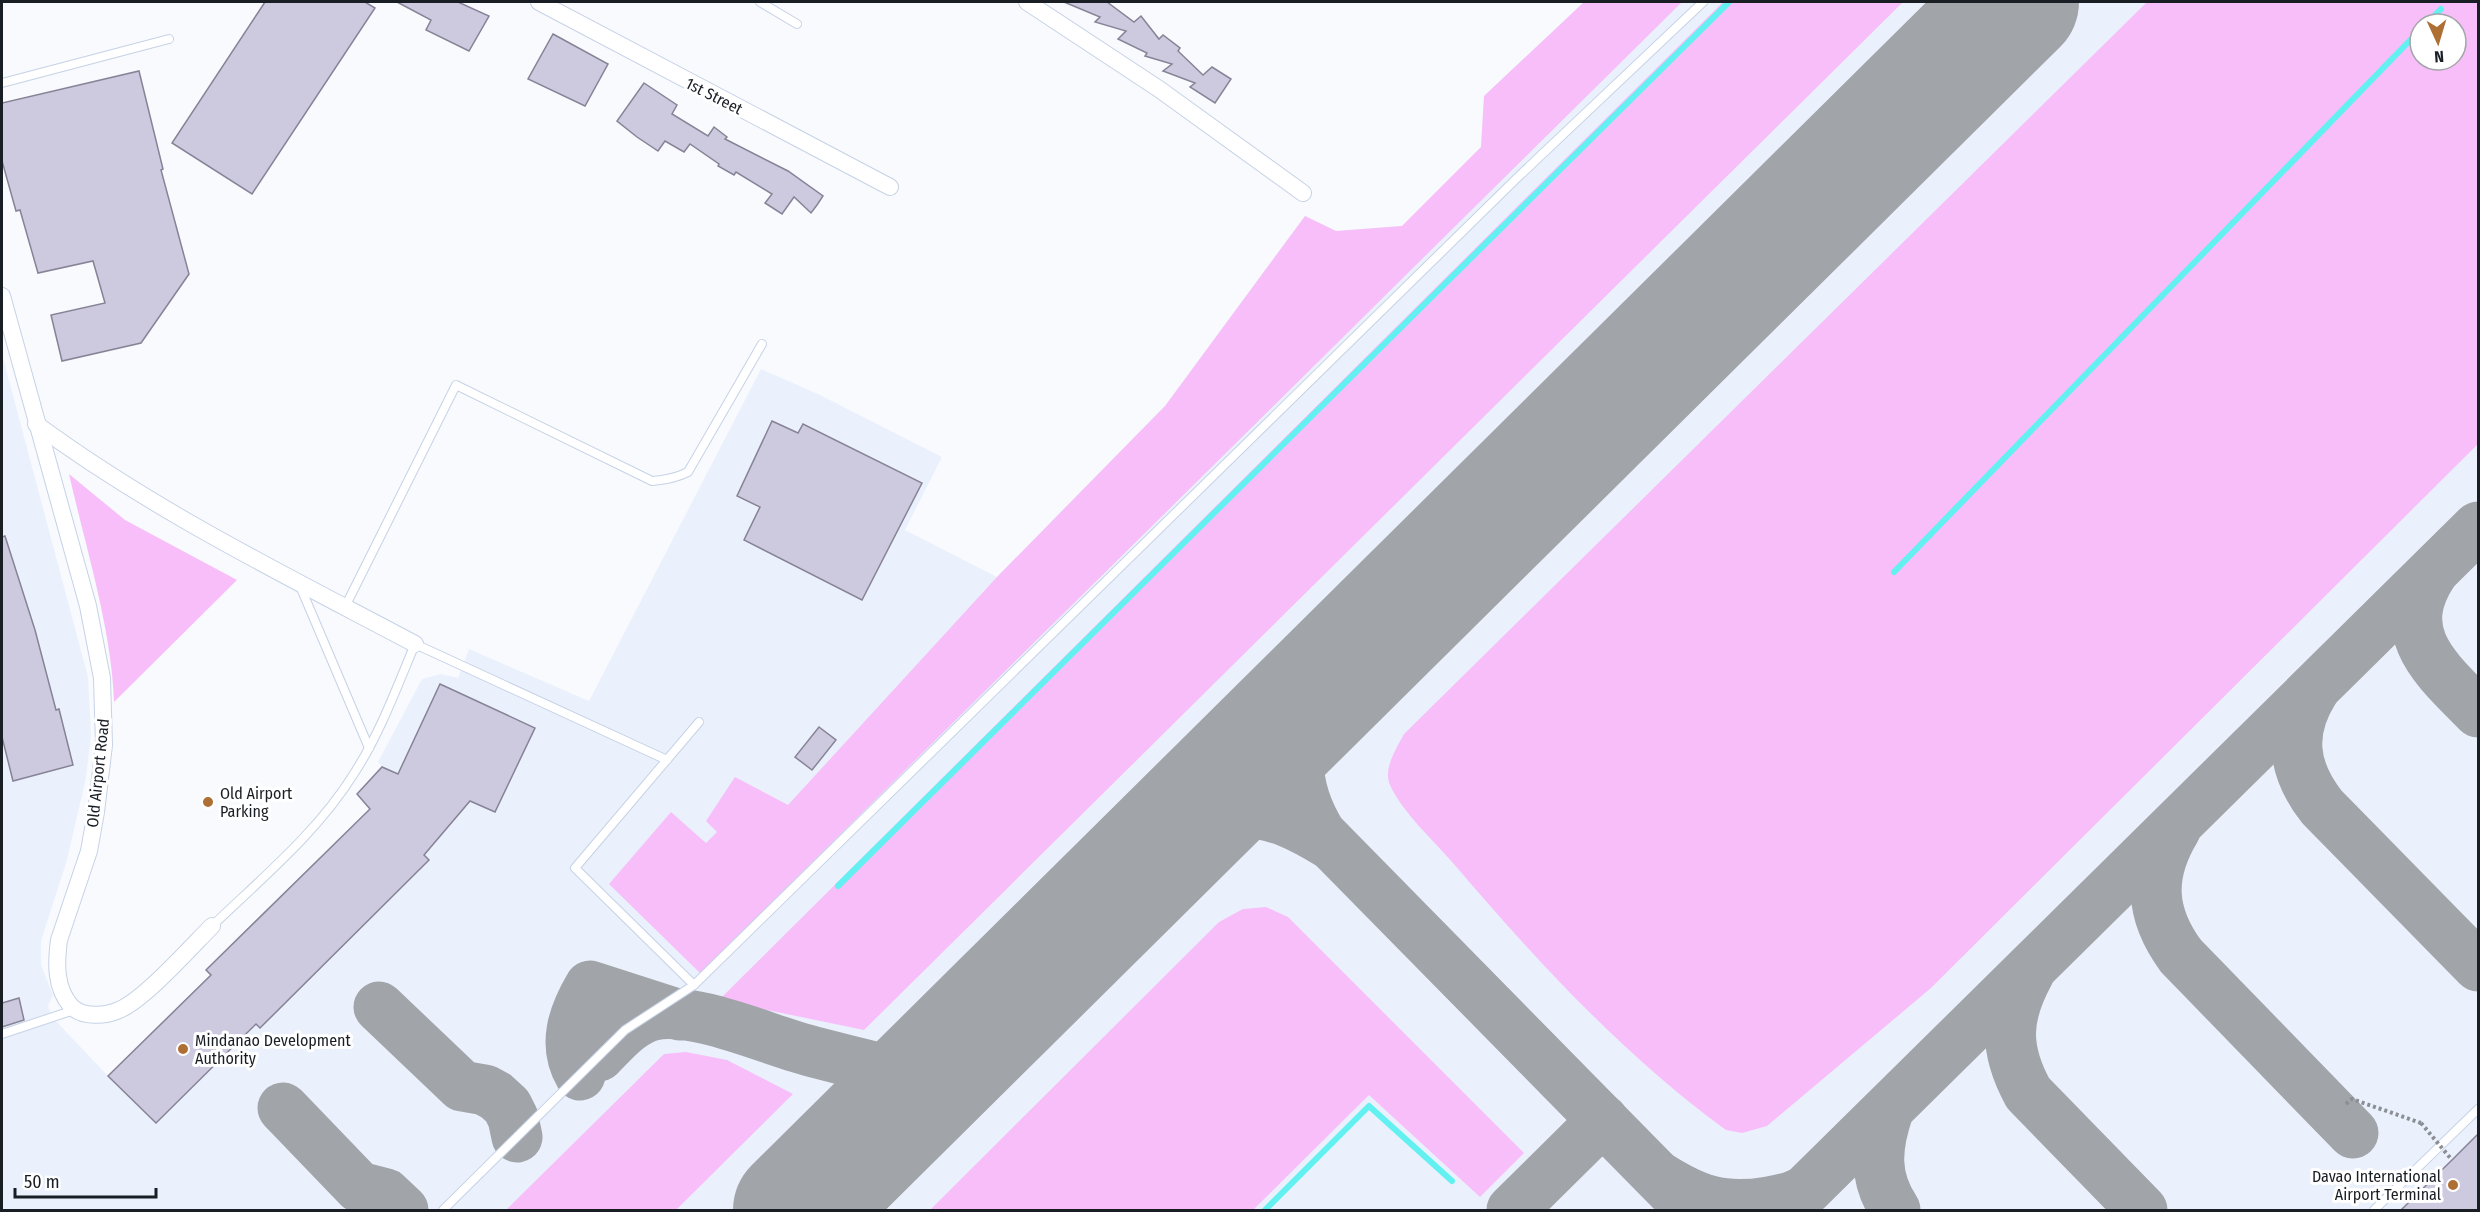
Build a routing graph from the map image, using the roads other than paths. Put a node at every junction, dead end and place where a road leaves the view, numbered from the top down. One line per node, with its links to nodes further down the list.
1 (539, 2): 8 (street, 1st Street)
2 (760, 2): 5 (lane)
3 (1027, 2): 9 (street)
4 (1703, 2): 20 (lane)
5 (796, 24)
6 (169, 39): 7 (lane)
7 (2, 83)
8 (890, 187)
9 (1303, 193)
10 (2, 296): 12 (street, Old Airport Road)
11 (762, 344): 14 (lane)
12 (36, 424): 13 (street); 21 (street, Old Airport Road)
13 (298, 582): 14 (street); 17 (lane)
14 (345, 607): 15 (street)
15 (416, 644): 17 (lane); 18 (lane)
16 (699, 723): 18 (lane)
17 (369, 748): 19 (lane)
18 (667, 760): 20 (lane)
19 (212, 926): 21 (street)
20 (694, 985): 24 (lane)
21 (74, 1010): 22 (lane)
22 (2, 1034)
23 (2478, 1109): 25 (lane)
24 (443, 1210)
25 (2374, 1210)

